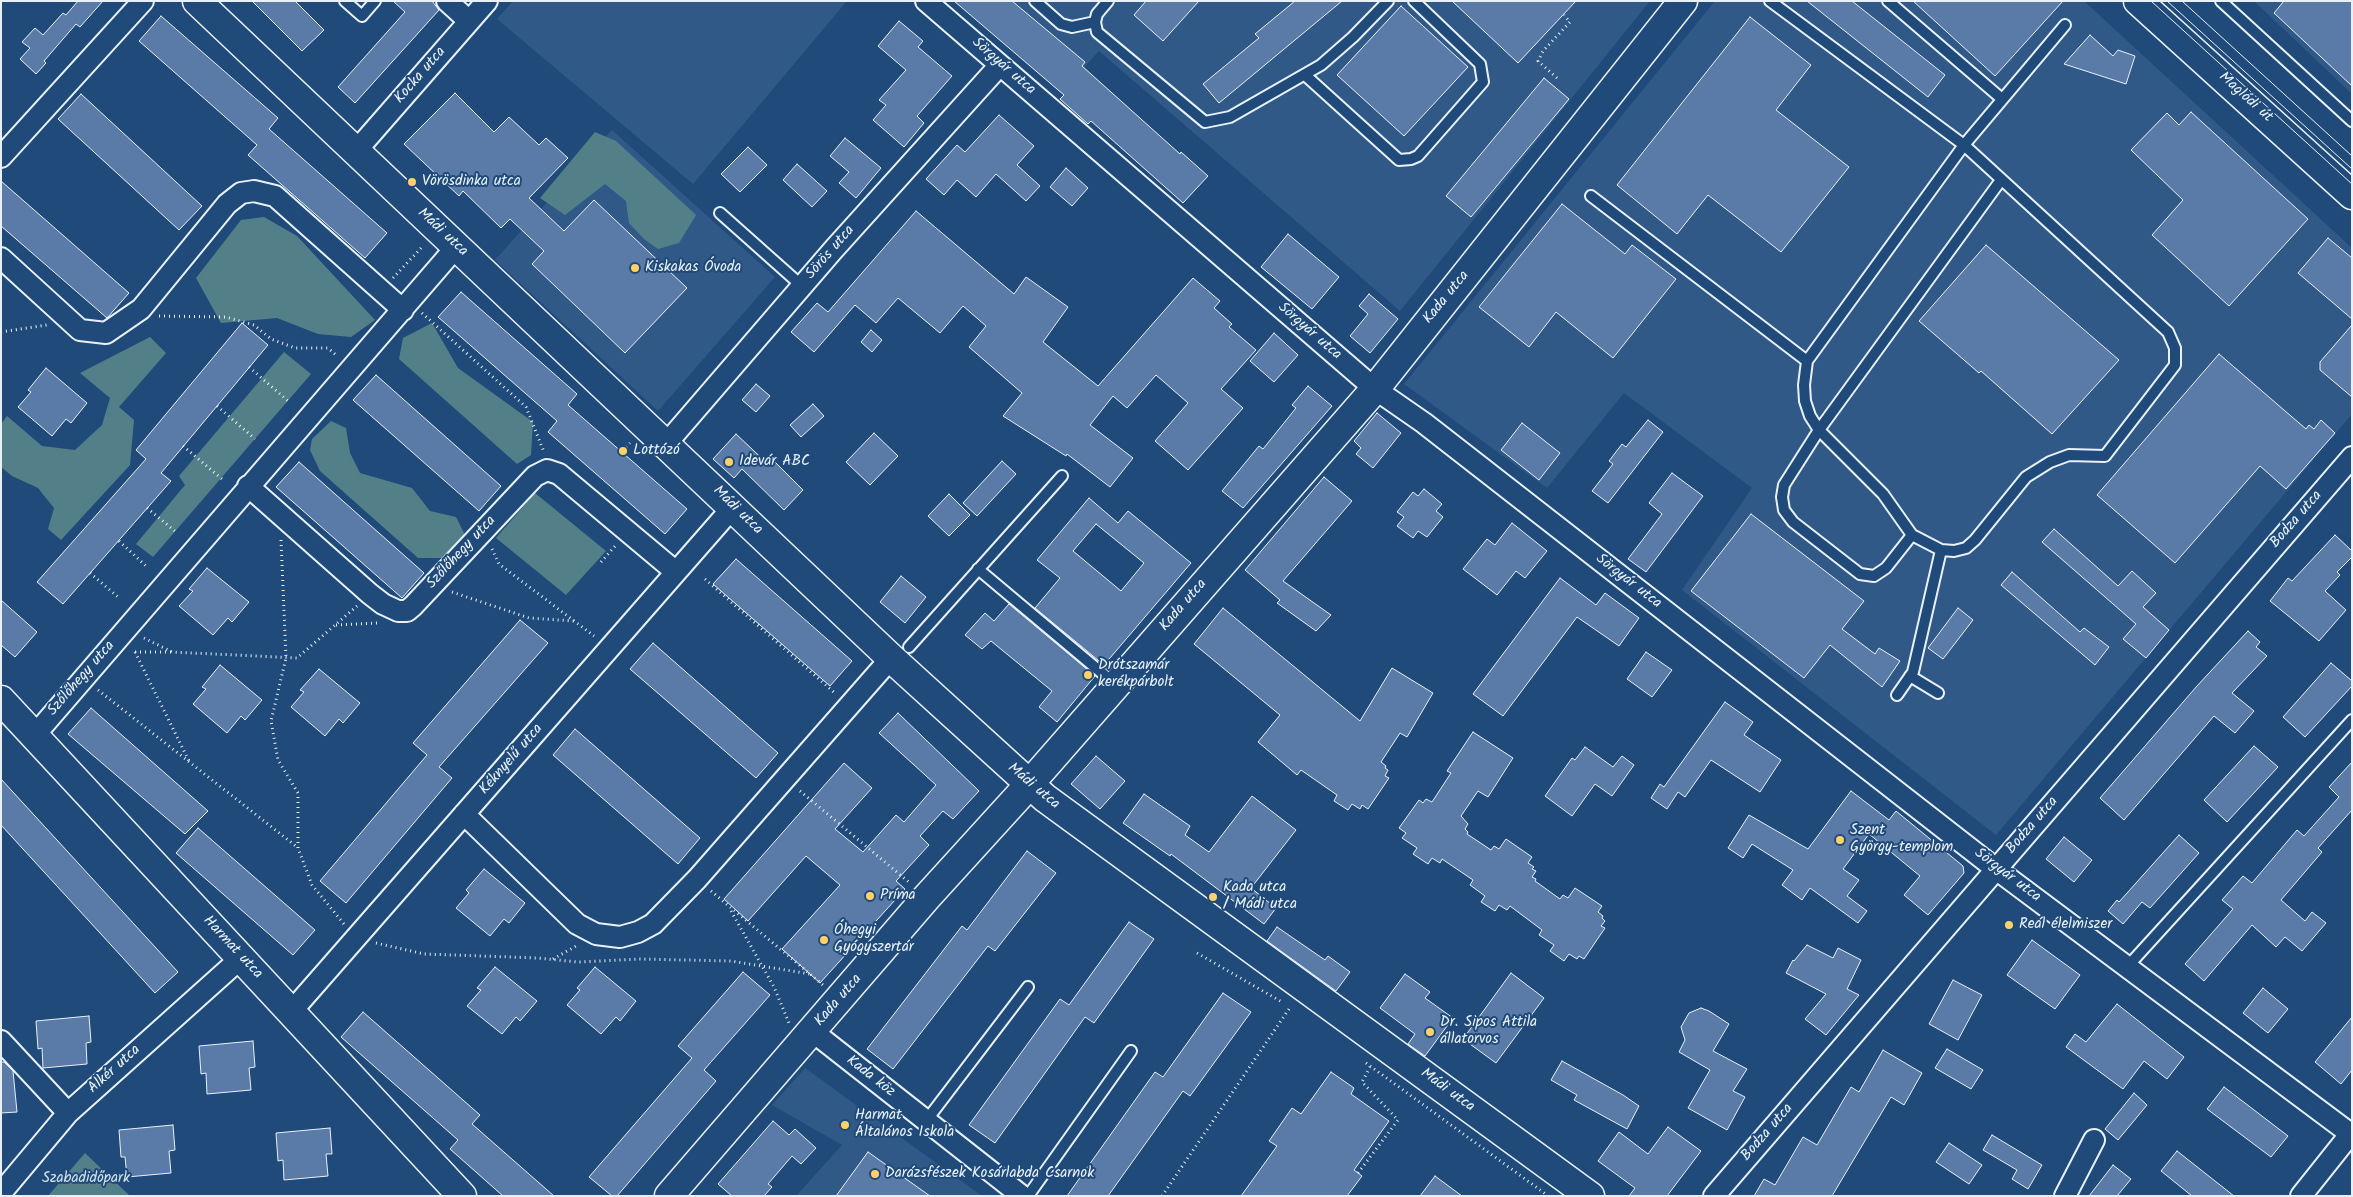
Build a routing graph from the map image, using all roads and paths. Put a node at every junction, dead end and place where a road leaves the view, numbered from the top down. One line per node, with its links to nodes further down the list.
1 (143, 1): 28 (street)
2 (197, 1): 27 (street, Mádi utca)
3 (345, 1): 4 (lane)
4 (375, 1)
5 (447, 1): 18 (street)
6 (487, 1): 18 (street, Kocka utca)
7 (926, 1): 21 (street, Sörgyár utca)
8 (1035, 1): 19 (lane)
9 (1108, 1): 19 (lane)
10 (1388, 1): 22 (lane)
11 (1414, 1): 22 (lane)
12 (1683, 1): 44 (street, Kada utca)
13 (1770, 1): 26 (lane)
14 (1888, 1): 24 (lane)
15 (2138, 1): 30 (street, Maglódi út)
16 (2221, 1): 25 (lane)
17 (1564, 15): 23 (path)
18 (469, 21): 27 (street, Kocka utca)
19 (1095, 22): 22 (lane)
20 (2065, 25): 24 (lane)
21 (1000, 65): 35 (street, Sörös utca); 44 (street, Sörgyár utca)
22 (1306, 75)
23 (1557, 78)
24 (2002, 99): 26 (lane)
25 (2352, 121)
26 (1964, 145): 29 (lane); 42 (lane)
27 (356, 151): 33 (street, Mádi utca)
28 (1, 158)
29 (2001, 180): 47 (lane); 63 (lane)
30 (2352, 195)
31 (1591, 196): 42 (lane)
32 (720, 213): 35 (lane)
33 (448, 238): 36 (path); 38 (street, Szőlőhegy utca); 49 (street, Mádi utca)
34 (1, 258): 39 (street)
35 (802, 286): 49 (street, Sörös utca)
36 (381, 290): 37 (street); 38 (street)
37 (141, 309): 39 (street); 41 (path)
38 (411, 310): 51 (path); 55 (street, Szőlőhegy utca)
39 (70, 321): 40 (path)
40 (1, 332)
41 (336, 355)
42 (1807, 361): 47 (lane)
43 (249, 367): 45 (path)
44 (1375, 388): 83 (street, Kada utca); 96 (street, Sörgyár utca)
45 (288, 401)
46 (217, 406): 48 (path)
47 (1819, 430): 61 (lane); 61 (lane)
48 (255, 439)
49 (666, 444): 56 (street, Mádi utca)
50 (183, 446): 54 (path)
51 (546, 455)
52 (2352, 457): 96 (street, Bodza utca)
53 (1062, 476): 65 (lane)
54 (222, 479)
55 (248, 486): 70 (street); 90 (street, Szőlőhegy utca)
56 (732, 507): 66 (street, Kéknyelű utca); 80 (street, Mádi utca)
57 (147, 508): 60 (path)
58 (483, 530): 66 (street, Szőlőhegy utca); 69 (street, Szőlőhegy utca); 73 (path)
59 (281, 531): 81 (path)
60 (176, 532)
61 (1912, 535): 63 (lane)
62 (119, 541): 64 (path)
63 (1941, 550): 82 (lane)
64 (146, 566)
65 (978, 569): 80 (lane); 83 (lane)
66 (676, 572): 94 (street, Kéknyelű utca)
67 (90, 573): 71 (path)
68 (704, 579): 88 (path)
69 (433, 586): 72 (street, Szőlőhegy utca); 73 (path)
70 (370, 594): 72 (street); 74 (path)
71 (118, 597)
72 (398, 611): 74 (path)
73 (574, 621): 76 (path)
74 (335, 625): 81 (path)
75 (139, 636): 79 (path)
76 (599, 640)
77 (127, 652): 78 (path)
78 (135, 652): 79 (path); 91 (path)
79 (172, 652): 81 (path)
80 (900, 652): 88 (street); 93 (street, Mádi utca)
81 (286, 658): 95 (path)
82 (1910, 676): 85 (lane); 86 (lane)
83 (1116, 684): 93 (street, Kada utca)
84 (97, 690): 91 (path)
85 (1938, 693)
86 (1897, 695)
87 (1, 700): 90 (street, Harmat utca)
88 (849, 706): 92 (street)
89 (2352, 720): 106 (lane)
90 (34, 736): 103 (street, Harmat utca)
91 (190, 763): 95 (path)
92 (786, 779): 97 (street); 98 (path)
93 (1029, 784): 98 (street, Kada utca); 108 (street, Mádi utca)
94 (464, 814): 100 (street, Kéknyelű utca); 101 (street)
95 (298, 848): 100 (path)
96 (1996, 869): 106 (street, Sörgyár utca); 128 (street, Bodza utca)
97 (697, 879): 99 (path); 101 (street)
98 (926, 897): 110 (street, Kada utca)
99 (730, 908): 105 (path); 105 (path)
100 (353, 934): 104 (path); 109 (street, Kéknyelű utca)
101 (596, 934): 104 (path)
102 (1197, 953): 108 (path)
103 (241, 958): 109 (street, Harmat utca); 115 (street, Alkér utca)
104 (552, 960): 105 (path)
105 (763, 966): 110 (path)
106 (2128, 966): 117 (street, Sörgyár utca)
107 (1028, 987): 116 (lane)
108 (1298, 1002): 125 (path); 127 (street, Mádi utca)
109 (291, 1012): 121 (street, Harmat utca)
110 (800, 1026): 116 (street, Kada köz); 122 (street, Kada utca)
111 (1, 1042): 115 (street)
112 (1131, 1051): 124 (lane)
113 (1362, 1061): 114 (path)
114 (1370, 1067): 119 (path); 126 (path)
115 (68, 1113): 120 (street, Alkér utca)
116 (926, 1121): 123 (street, Kada köz)
117 (2351, 1133): 130 (street)
118 (2094, 1140): 129 (street)
119 (1358, 1173)
120 (1, 1193)
121 (462, 1196)
122 (669, 1196)
123 (1022, 1196)
124 (1028, 1196)
125 (1162, 1196)
126 (1547, 1196)
127 (1590, 1196)
128 (1714, 1196)
129 (2065, 1196)
130 (2301, 1196)

